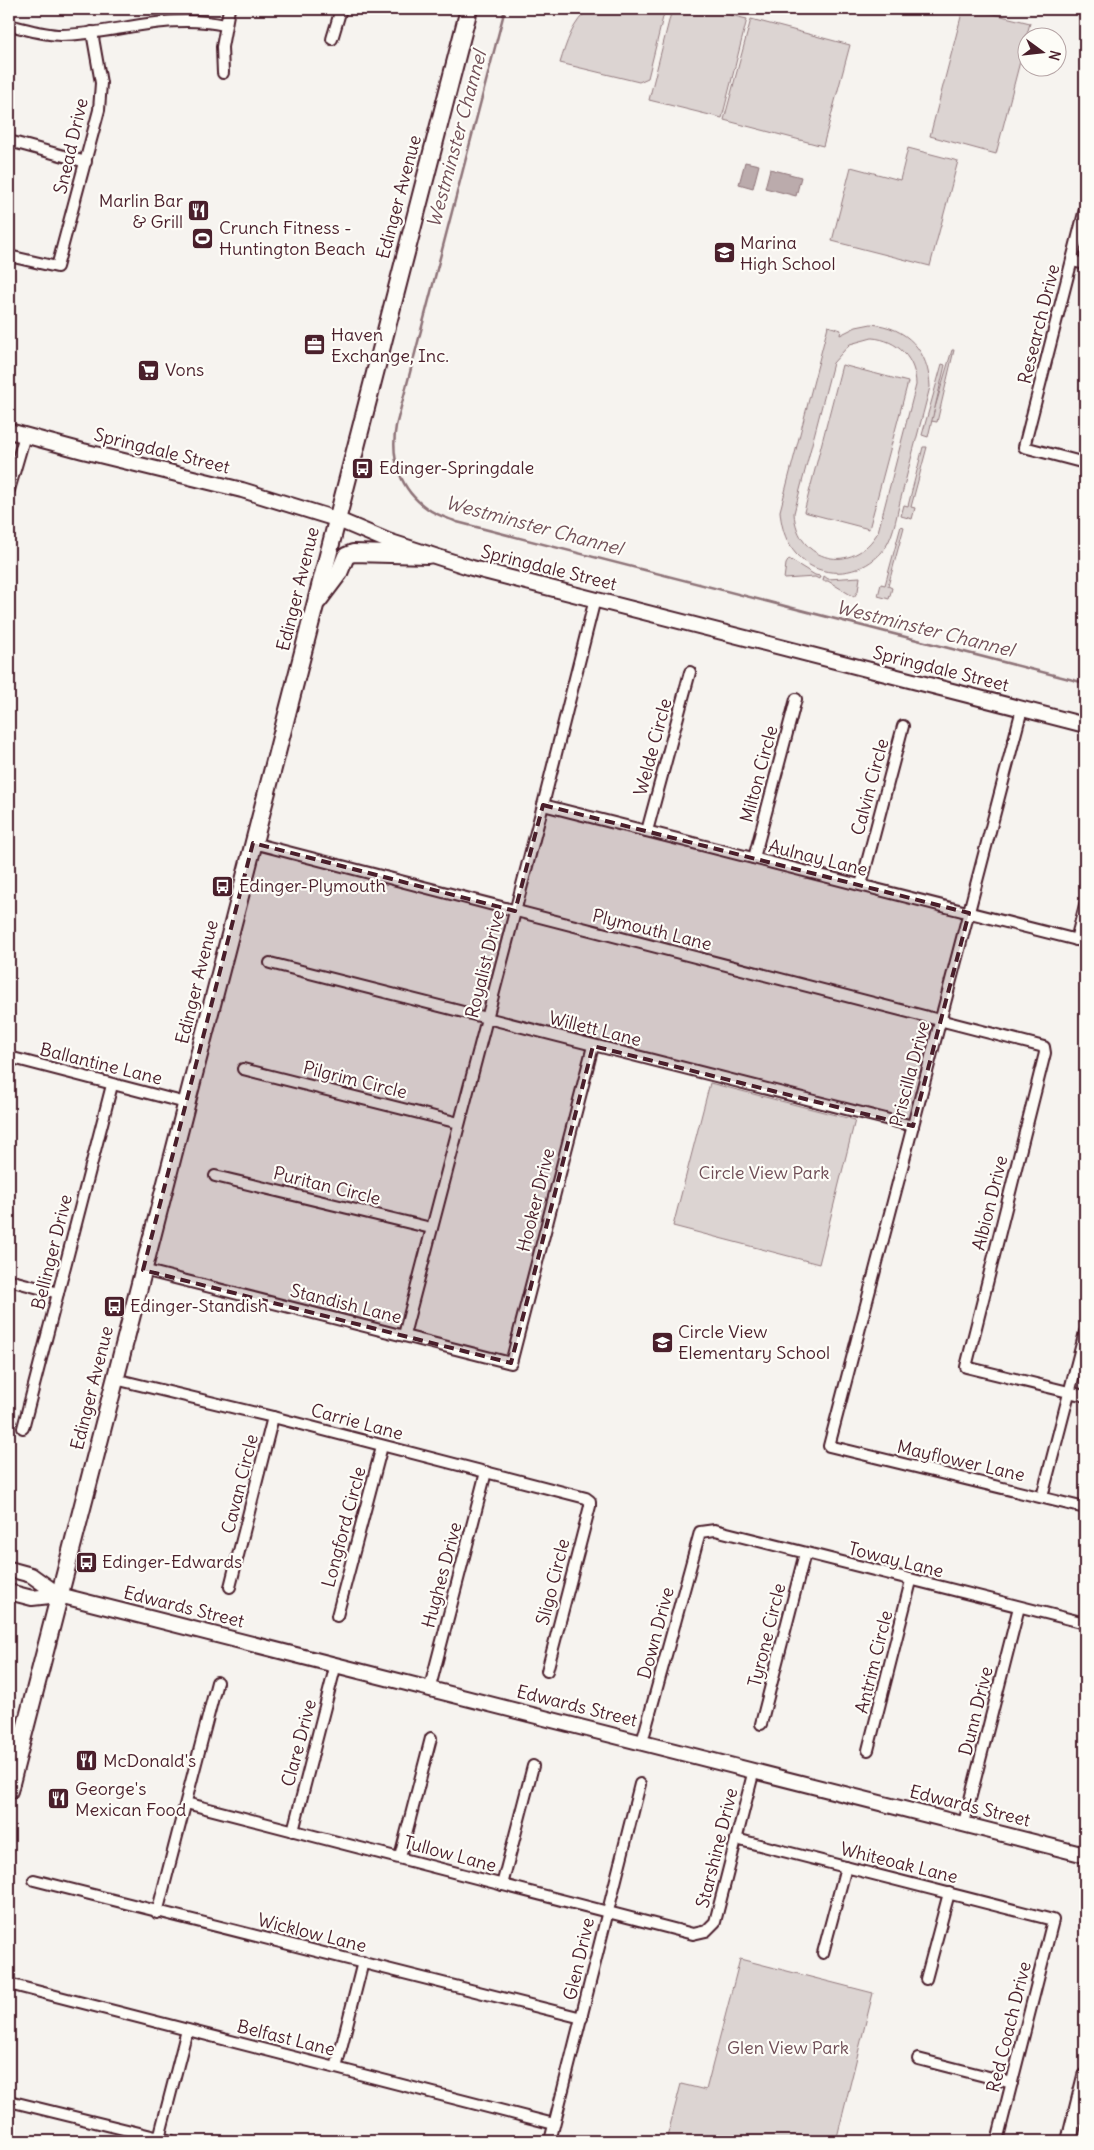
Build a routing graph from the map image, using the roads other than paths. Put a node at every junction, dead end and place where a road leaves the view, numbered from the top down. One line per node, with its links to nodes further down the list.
1 (229, 9): 5 (street)
2 (341, 9): 7 (street)
3 (469, 9): 19 (main road, Edinger Avenue)
4 (9, 25): 6 (street)
5 (225, 25): 6 (street); 8 (street)
6 (92, 32): 10 (street, Snead Drive)
7 (332, 39)
8 (224, 73)
9 (9, 141): 10 (street)
10 (86, 162): 12 (street, Snead Drive)
11 (1085, 208): 13 (street, Research Drive)
12 (9, 256)
13 (1072, 261): 14 (street); 17 (street, Research Drive)
14 (1085, 264)
15 (9, 431): 16 (main road, Springdale Street)
16 (25, 435): 18 (street); 19 (main road, Springdale Street)
17 (1085, 462)
18 (9, 490)
19 (336, 519): 20 (main road, Springdale Street); 22 (main road, Edinger Avenue)
20 (428, 555): 21 (main road, Springdale Street); 22 (main road)
21 (595, 599): 25 (main road, Springdale Street); 28 (street, Royalist Drive)
22 (314, 607): 30 (main road, Edinger Avenue)
23 (690, 672): 29 (street, Welde Circle)
24 (796, 699): 31 (street, Milton Circle)
25 (1022, 709): 26 (main road, Springdale Street); 35 (street, Priscilla Drive)
26 (1085, 725)
27 (903, 726): 32 (street, Calvin Circle)
28 (544, 805): 29 (street, Aulnay Lane); 34 (street, Royalist Drive)
29 (648, 832): 31 (street, Aulnay Lane)
30 (253, 843): 34 (street, Plymouth Lane); 45 (main road, Edinger Avenue)
31 (754, 858): 32 (street, Aulnay Lane)
32 (861, 885): 35 (street, Aulnay Lane)
33 (1085, 904): 36 (street)
34 (515, 911): 38 (street, Royalist Drive); 39 (street, Plymouth Lane)
35 (968, 913): 36 (street, Aulnay Lane); 39 (street, Priscilla Drive)
36 (1081, 941)
37 (270, 963): 38 (street, Willett Lane)
38 (488, 1018): 40 (street, Willett Lane); 46 (street, Royalist Drive)
39 (940, 1021): 41 (street, Plymouth Lane); 47 (street, Priscilla Drive)
40 (593, 1046): 47 (street, Willett Lane); 55 (street, Hooker Drive)
41 (1044, 1047): 57 (street, Albion Drive)
42 (9, 1057): 44 (street, Ballantine Lane)
43 (243, 1070): 46 (street, Pilgrim Circle)
44 (112, 1085): 45 (street, Ballantine Lane); 52 (street, Bellinger Drive)
45 (186, 1103): 50 (main road, Edinger Avenue)
46 (459, 1123): 49 (street, Royalist Drive)
47 (913, 1126): 62 (street, Priscilla Drive)
48 (215, 1176): 49 (street, Puritan Circle)
49 (431, 1228): 54 (street, Royalist Drive)
50 (143, 1270): 54 (street, Standish Lane); 56 (main road, Edinger Avenue)
51 (9, 1280): 52 (street)
52 (58, 1293): 60 (street, Bellinger Drive)
53 (1085, 1332): 57 (street)
54 (404, 1336): 55 (street, Standish Lane)
55 (511, 1363)
56 (115, 1378): 59 (street, Carrie Lane); 73 (main road, Edinger Avenue)
57 (1070, 1392): 58 (street); 64 (street)
58 (1085, 1396)
59 (273, 1417): 61 (street, Carrie Lane); 71 (street, Cavan Circle)
60 (23, 1428)
61 (382, 1446): 63 (street, Carrie Lane); 75 (street, Longford Circle)
62 (829, 1446): 64 (street, Mayflower Lane)
63 (486, 1472): 65 (street, Carrie Lane); 80 (street, Hughes Drive)
64 (1042, 1497): 66 (street, Mayflower Lane)
65 (590, 1501): 78 (street, Sligo Circle)
66 (1085, 1508)
67 (700, 1532): 68 (street, Toway Lane); 83 (street, Down Drive)
68 (805, 1553): 70 (street, Toway Lane); 81 (street, Tyrone Circle)
69 (9, 1569): 73 (main road, Edwards Street)
70 (911, 1581): 74 (street, Toway Lane); 84 (street, Antrim Circle)
71 (230, 1587)
72 (9, 1592): 73 (main road, Edwards Street)
73 (59, 1595): 77 (main road, Edwards Street); 88 (main road, Edinger Avenue)
74 (1019, 1607): 76 (street, Toway Lane); 90 (street, Dunn Drive)
75 (337, 1616)
76 (1085, 1624)
77 (336, 1664): 80 (main road, Edwards Street); 91 (street, Clare Drive)
78 (547, 1671)
79 (217, 1682): 89 (street)
80 (430, 1687): 83 (main road, Edwards Street)
81 (761, 1724)
82 (431, 1738): 94 (street)
83 (642, 1742): 86 (main road, Edwards Street)
84 (868, 1750)
85 (533, 1766): 97 (street)
86 (754, 1770): 90 (main road, Edwards Street); 92 (street, Starshine Drive)
87 (640, 1784): 99 (street, Glen Drive)
88 (9, 1790)
89 (186, 1802): 91 (street, Tullow Lane); 100 (street)
90 (964, 1823): 93 (main road, Edwards Street)
91 (293, 1831): 94 (street, Tullow Lane)
92 (736, 1839): 95 (street, Whiteoak Lane); 102 (street, Starshine Drive)
93 (1085, 1855)
94 (400, 1858): 97 (street, Tullow Lane)
95 (846, 1867): 98 (street, Whiteoak Lane); 103 (street)
96 (34, 1880): 100 (street, Wicklow Lane)
97 (502, 1885): 99 (street, Tullow Lane)
98 (949, 1893): 101 (street, Whiteoak Lane); 105 (street)
99 (606, 1912): 102 (street, Tullow Lane); 107 (street, Glen Drive)
100 (157, 1913): 104 (street, Wicklow Lane)
101 (1053, 1920): 111 (street, Red Coach Drive)
102 (706, 1931)
103 (822, 1954)
104 (363, 1962): 107 (street, Wicklow Lane); 110 (street)
105 (926, 1979)
106 (9, 1984): 108 (street, Belfast Lane)
107 (582, 2018): 114 (street, Glen Drive)
108 (187, 2030): 110 (street, Belfast Lane); 115 (street)
109 (918, 2059): 111 (street)
110 (336, 2068): 114 (street, Belfast Lane)
111 (1012, 2083): 118 (street, Red Coach Drive)
112 (1084, 2083): 119 (main road)
113 (9, 2101): 115 (street)
114 (554, 2124): 117 (street, Glen Drive)
115 (158, 2138): 116 (street)
116 (172, 2141)
117 (550, 2141)
118 (997, 2141)
119 (1068, 2141)

